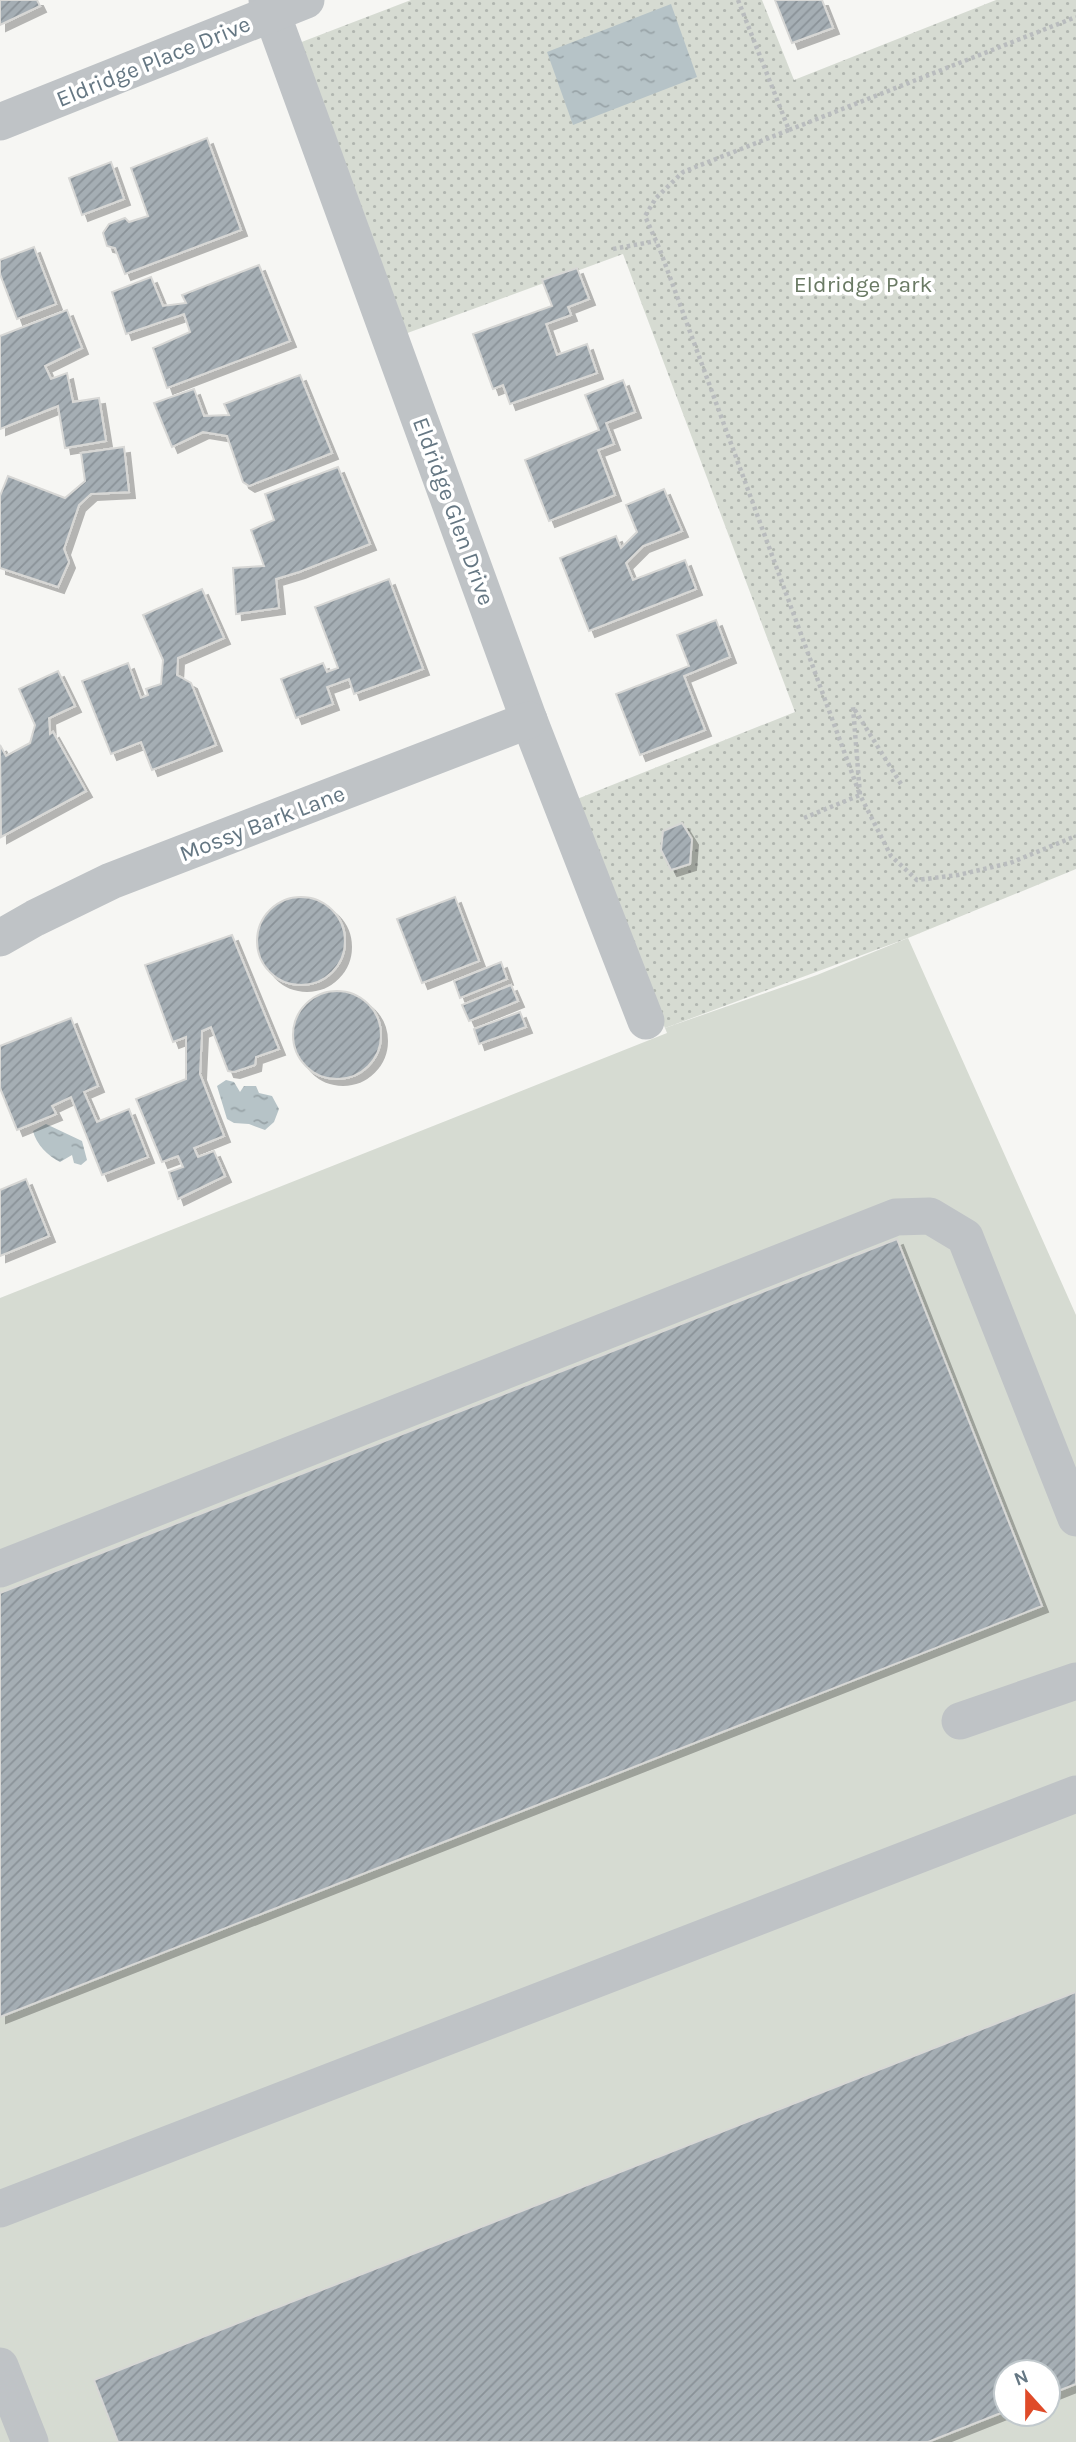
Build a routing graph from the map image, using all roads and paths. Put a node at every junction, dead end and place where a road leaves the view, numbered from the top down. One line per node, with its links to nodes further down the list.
1 (306, 0): 3 (street, Eldridge Place Drive)
2 (737, 0): 6 (path)
3 (270, 7): 5 (street, Eldridge Place Drive); 9 (street, Eldridge Glen Drive)
4 (1076, 17): 6 (path)
5 (0, 122)
6 (789, 130): 7 (path)
7 (656, 241): 8 (path); 11 (path)
8 (614, 249)
9 (529, 720): 14 (street, Mossy Bark Lane); 15 (street, Eldridge Glen Drive)
10 (901, 784): 11 (path)
11 (860, 795): 12 (path); 13 (path)
12 (804, 818)
13 (1076, 836)
14 (0, 938)
15 (646, 1021)
16 (1076, 1518): 17 (street)
17 (0, 1569)
18 (1076, 1681): 19 (street)
19 (960, 1721)
20 (1076, 1794): 21 (street)
21 (0, 2209)
22 (0, 2366): 23 (street)
23 (30, 2442)

